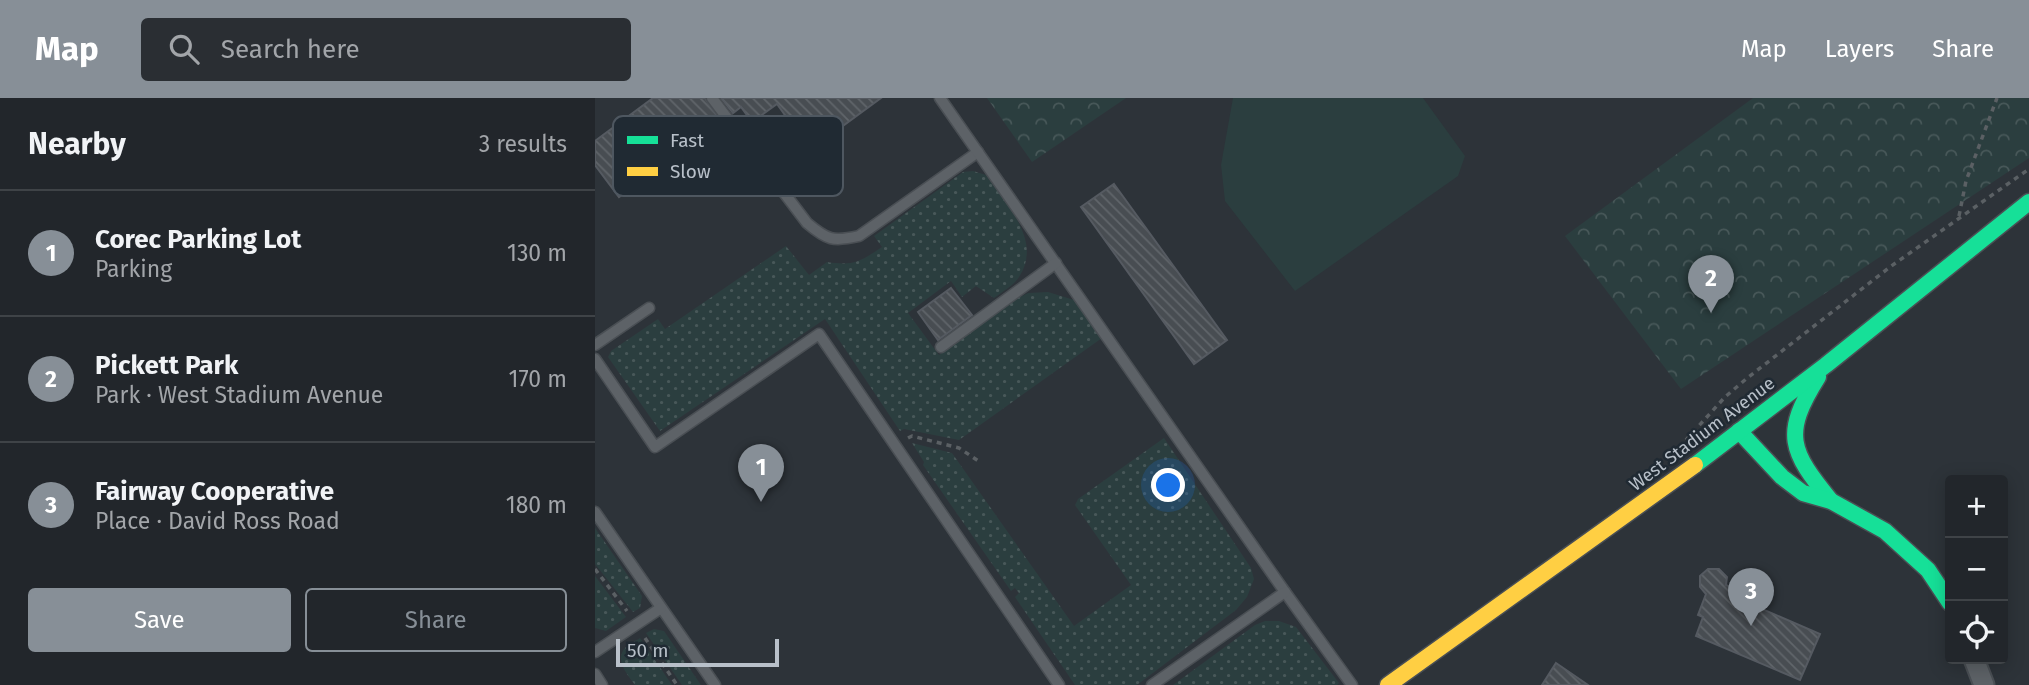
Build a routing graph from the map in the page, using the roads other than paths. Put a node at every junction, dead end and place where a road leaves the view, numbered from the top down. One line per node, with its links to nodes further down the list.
1 (712, 98): 3 (lane)
2 (940, 98): 4 (lane)
3 (726, 116)
4 (978, 152): 5 (lane); 7 (lane)
5 (786, 196)
6 (2029, 202): 12 (street, West Stadium Avenue)
7 (1056, 263): 10 (lane); 16 (lane)
8 (649, 308): 9 (lane)
9 (595, 345)
10 (941, 347)
11 (595, 359): 24 (lane)
12 (1825, 365): 13 (street, West Stadium Avenue); 14 (street)
13 (1739, 431): 14 (street); 27 (street, West Stadium Avenue)
14 (1831, 501): 17 (street)
15 (595, 512): 18 (lane)
16 (1285, 592): 25 (lane); 26 (lane)
17 (1949, 601)
18 (661, 608): 19 (lane); 23 (lane)
19 (595, 652)
20 (1977, 664): 28 (street)
21 (595, 674): 22 (lane)
22 (602, 685)
23 (715, 685)
24 (1059, 685)
25 (1152, 685)
26 (1352, 685)
27 (1388, 685)
28 (1984, 685)

